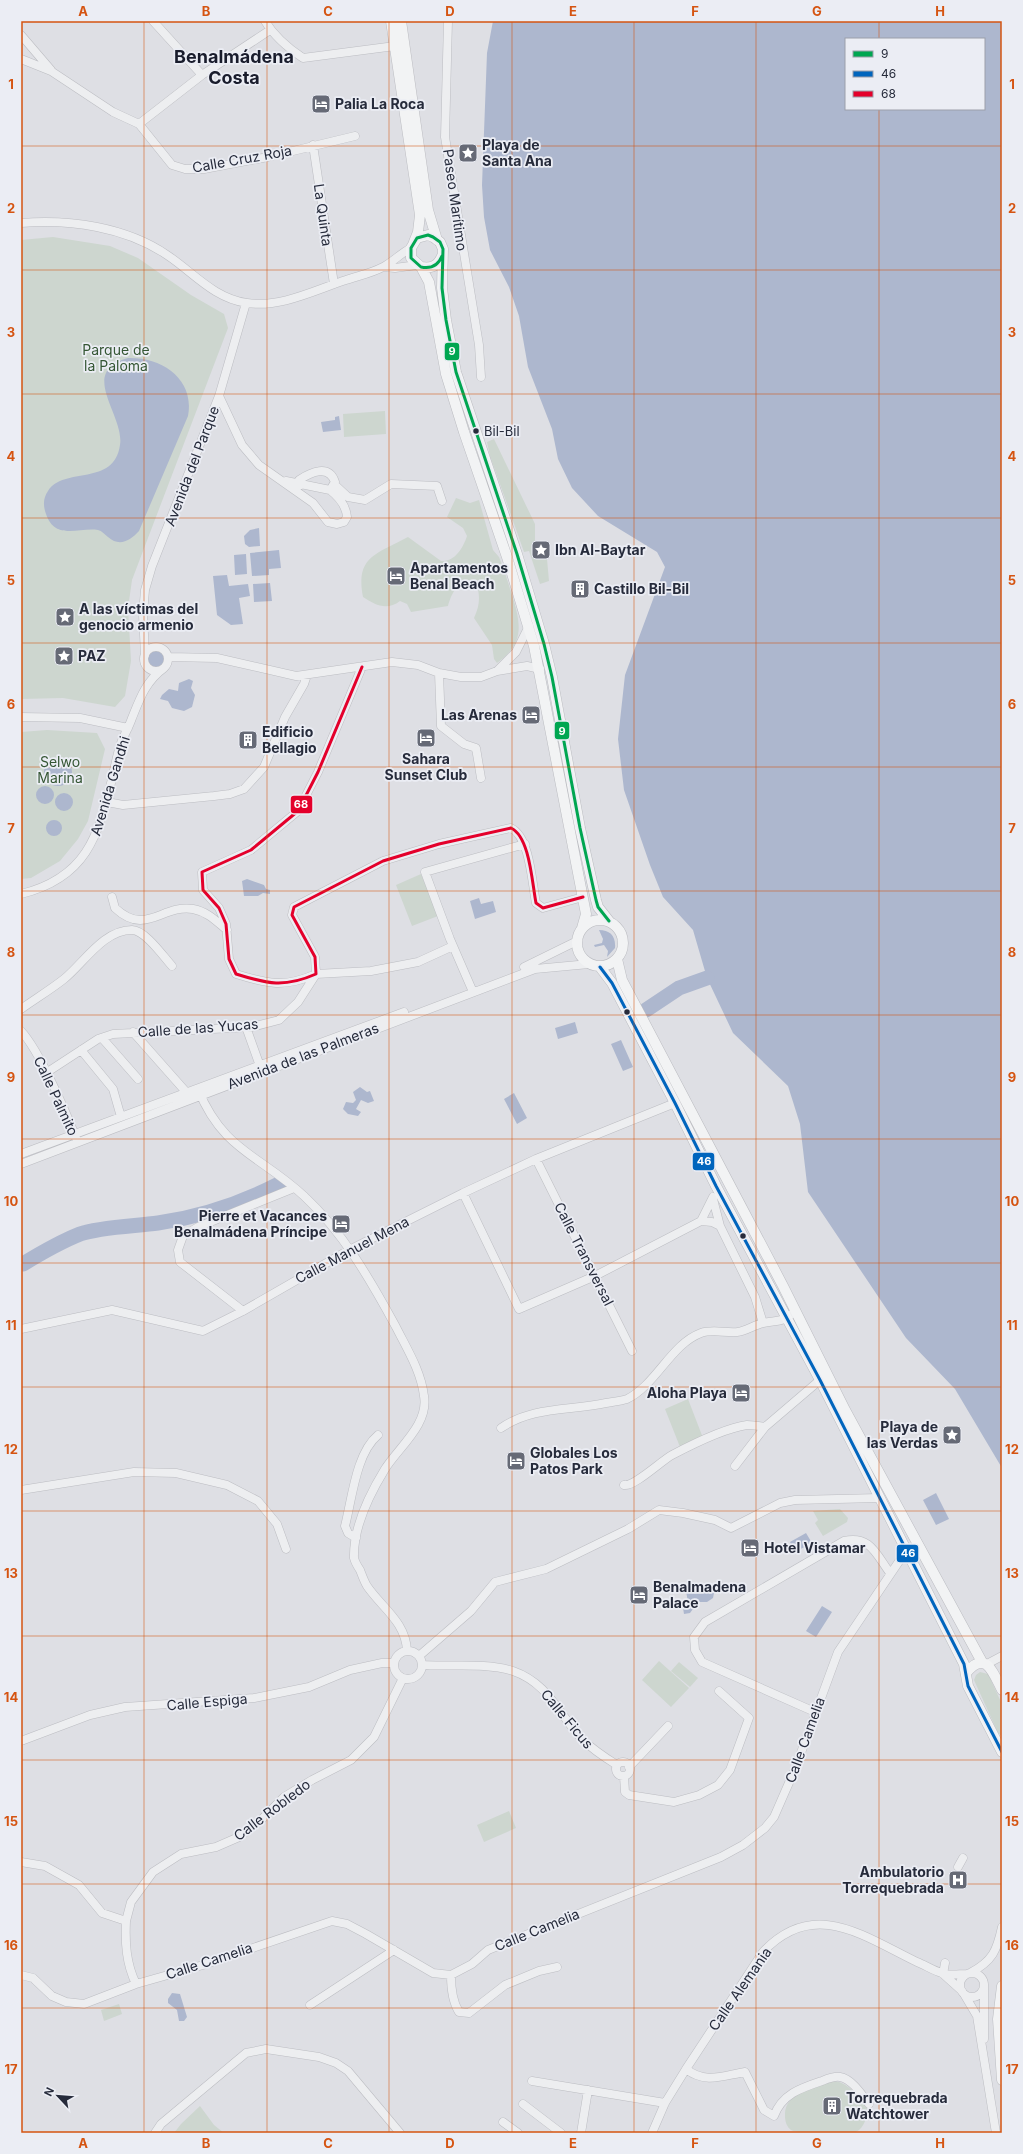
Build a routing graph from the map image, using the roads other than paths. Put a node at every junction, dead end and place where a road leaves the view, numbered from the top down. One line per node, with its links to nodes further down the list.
1 (153, 21): 11 (street)
2 (265, 21): 6 (street)
3 (391, 21): 8 (main road)
4 (401, 21): 16 (main road)
5 (448, 21): 23 (street, Paseo Marítimo)
6 (270, 30): 8 (street); 11 (street)
7 (21, 34): 10 (street)
8 (395, 46): 17 (main road)
9 (21, 59): 10 (street, Calle Cruz Roja)
10 (51, 71): 12 (street, Calle Cruz Roja)
11 (202, 75): 12 (street)
12 (139, 124): 14 (street, Calle Cruz Roja)
13 (355, 136): 14 (street, Calle Cruz Roja)
14 (313, 145): 21 (street, La Quinta)
15 (21, 224): 22 (street)
16 (437, 240): 17 (main road); 18 (main road)
17 (410, 247): 19 (main road); 20 (street)
18 (442, 256): 19 (main road); 50 (main road)
19 (419, 266): 20 (street); 29 (main road)
20 (384, 267): 21 (street)
21 (334, 284): 22 (street)
22 (246, 303): 24 (street, Avenida del Parque)
23 (481, 377)
24 (219, 396): 25 (street); 30 (street, Avenida del Parque)
25 (280, 480): 26 (street); 27 (street)
26 (301, 485): 27 (street); 27 (street)
27 (332, 488): 28 (street)
28 (442, 501)
29 (529, 626): 37 (main road); 38 (street)
30 (144, 629): 31 (street, Avenida del Parque); 32 (street, Avenida del Parque)
31 (153, 647): 32 (street); 33 (street)
32 (145, 654): 34 (street)
33 (169, 657): 36 (street); 40 (street)
34 (146, 666): 36 (street); 41 (street, Avenida Gandhi)
35 (362, 667): 39 (street); 40 (street); 52 (street)
36 (164, 668): 41 (street, Avenida Gandhi)
37 (540, 669): 38 (street); 49 (main road)
38 (497, 671): 39 (street)
39 (439, 673): 44 (street)
40 (307, 675): 45 (street)
41 (144, 690): 43 (street, Avenida Gandhi)
42 (21, 717): 43 (street)
43 (128, 728): 45 (street, Avenida Gandhi)
44 (481, 778)
45 (107, 802): 47 (street, Avenida Gandhi)
46 (525, 844): 49 (street); 54 (street); 59 (street)
47 (21, 894)
48 (112, 897): 52 (street)
49 (583, 897): 51 (main road)
50 (609, 921): 51 (main road); 55 (main road)
51 (582, 928): 53 (main road)
52 (227, 930): 59 (street)
53 (577, 941): 56 (main road); 60 (street, Avenida de las Palmeras)
54 (452, 942): 59 (street); 60 (street)
55 (617, 959): 58 (main road); 87 (main road)
56 (589, 964): 58 (main road); 60 (street, Avenida de las Palmeras)
57 (172, 966): 61 (street)
58 (600, 966): 72 (main road)
59 (316, 974): 62 (street, Calle de las Yucas)
60 (472, 989): 67 (street, Avenida de las Palmeras); 70 (street, Avenida de las Palmeras)
61 (21, 1009)
62 (246, 1027): 64 (street, Calle de las Yucas); 67 (street)
63 (21, 1031): 68 (street, Calle Palmito)
64 (133, 1032): 65 (street, Calle de las Yucas); 71 (street)
65 (102, 1038): 66 (street, Calle de las Yucas); 69 (street)
66 (81, 1050): 68 (street, Calle de las Yucas); 73 (street)
67 (260, 1066): 70 (street, Avenida de las Palmeras)
68 (46, 1073): 74 (street, Calle Palmito)
69 (138, 1078)
70 (200, 1092): 71 (street, Avenida de las Palmeras); 74 (street, Avenida de las Palmeras); 79 (street)
71 (187, 1093): 73 (street, Avenida de las Palmeras)
72 (675, 1103): 76 (street, Calle Manuel Mena); 78 (main road)
73 (121, 1117): 74 (street, Avenida de las Palmeras)
74 (76, 1138): 75 (street, Avenida de las Palmeras); 77 (street, Avenida de las Palmeras)
75 (21, 1154)
76 (536, 1159): 80 (street, Calle Manuel Mena); 85 (street, Calle Transversal)
77 (21, 1164)
78 (716, 1186): 81 (street); 88 (main road)
79 (294, 1188): 84 (street); 86 (street)
80 (463, 1193): 84 (street, Calle Manuel Mena); 85 (street)
81 (713, 1199): 82 (street); 83 (street)
82 (701, 1221): 83 (street); 85 (street)
83 (720, 1226): 89 (street)
84 (349, 1250): 86 (street, Calle Manuel Mena); 100 (street)
85 (595, 1276): 91 (street, Calle Transversal)
86 (243, 1311): 90 (street, Calle Manuel Mena)
87 (795, 1311): 88 (street); 108 (main road)
88 (787, 1319): 89 (street); 92 (main road)
89 (763, 1323): 94 (street)
90 (21, 1329)
91 (632, 1351)
92 (820, 1380): 93 (street); 99 (main road)
93 (765, 1427): 96 (street); 97 (street)
94 (501, 1428)
95 (378, 1435): 100 (street)
96 (736, 1466)
97 (624, 1485)
98 (21, 1490): 101 (street)
99 (879, 1498): 102 (main road); 105 (street)
100 (356, 1538): 104 (street)
101 (286, 1548)
102 (906, 1551): 103 (street, Calle Camelia); 110 (main road)
103 (890, 1573): 114 (street, Calle Camelia); 114 (street)
104 (407, 1651): 105 (street); 107 (street)
105 (419, 1656): 109 (street)
106 (1002, 1656): 108 (street)
107 (394, 1663): 111 (street); 116 (street, Calle Espiga)
108 (984, 1663): 110 (main road); 112 (main road)
109 (422, 1665): 111 (street); 118 (street, Calle Ficus)
110 (966, 1673): 117 (main road)
111 (403, 1678): 124 (street, Calle Robledo)
112 (1002, 1690)
113 (719, 1691): 120 (street)
114 (814, 1712): 132 (street, Calle Camelia)
115 (668, 1726): 119 (street)
116 (21, 1741)
117 (1001, 1747)
118 (617, 1765): 119 (street, Calle Ficus); 120 (street, Calle Ficus)
119 (630, 1767): 120 (street)
120 (624, 1776)
121 (963, 1858): 123 (street)
122 (21, 1862): 124 (street)
123 (958, 1867)
124 (126, 1921): 133 (street, Calle Robledo)
125 (1002, 1926): 130 (street)
126 (394, 1950): 132 (street, Calle Camelia); 133 (street, Calle Camelia); 137 (street)
127 (944, 1963): 129 (street)
128 (557, 1967): 132 (street)
129 (943, 1974): 130 (street, Calle Alemania); 136 (street); 139 (street, Calle Alemania)
130 (968, 1974): 134 (street); 136 (street)
131 (21, 1975): 133 (street, Calle Camelia)
132 (451, 1975)
133 (136, 1984)
134 (984, 1984): 136 (street); 138 (street)
135 (1002, 1986): 140 (main road)
136 (963, 1992): 138 (street)
137 (310, 2006)
138 (983, 2060): 153 (street)
139 (686, 2069): 143 (street, Calle Alemania); 145 (street)
140 (1002, 2080)
141 (532, 2081): 142 (street)
142 (588, 2090): 143 (street); 151 (street)
143 (665, 2103): 152 (street, Calle Alemania)
144 (523, 2104): 150 (street)
145 (869, 2104)
146 (503, 2122): 149 (street)
147 (155, 2133): 148 (street)
148 (400, 2133)
149 (518, 2133)
150 (561, 2133)
151 (582, 2133)
152 (652, 2133)
153 (996, 2133)

